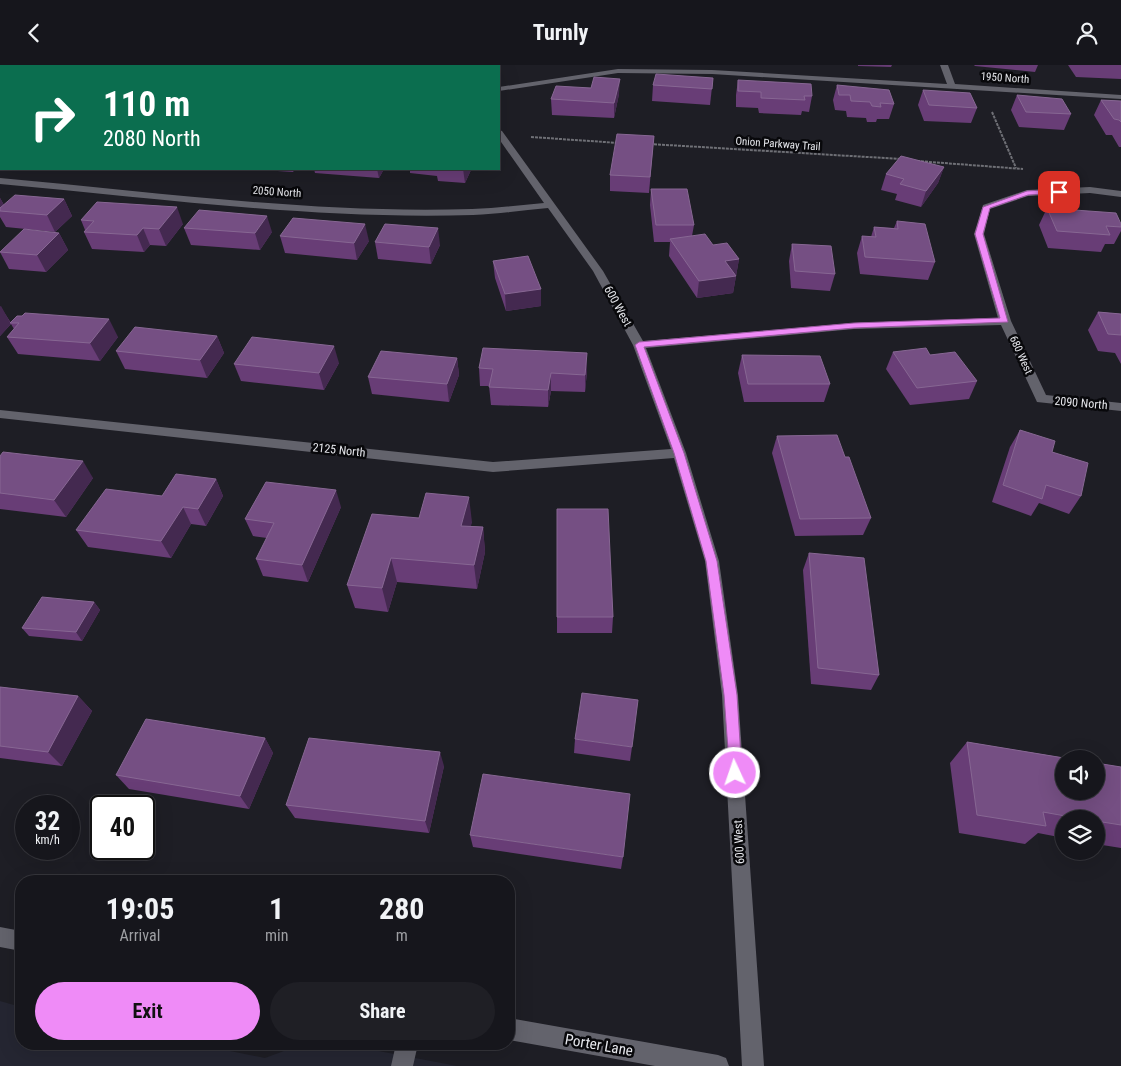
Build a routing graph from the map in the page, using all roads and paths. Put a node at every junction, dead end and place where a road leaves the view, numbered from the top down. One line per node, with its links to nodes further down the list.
1 (944, 65): 3 (street)
2 (712, 69): 3 (street, 1950 North); 5 (street, 1950 North)
3 (952, 85): 4 (street, 1950 North)
4 (983, 88): 6 (street, 1950 North); 11 (path)
5 (500, 89)
6 (1121, 97)
7 (500, 134): 16 (street, 600 West)
8 (532, 137): 9 (path)
9 (624, 143)
10 (643, 144): 11 (path, Onion Parkway Trail)
11 (1016, 169): 12 (path, Onion Parkway Trail); 14 (path)
12 (1024, 169)
13 (0, 181): 16 (street, 2050 North)
14 (1027, 193): 15 (street); 17 (street, 680 West)
15 (1121, 194)
16 (552, 205): 18 (street, 600 West)
17 (1005, 321): 18 (street); 19 (street, 680 West)
18 (639, 345): 22 (street, 600 West)
19 (1041, 399): 20 (street, 2090 North)
20 (1121, 407)
21 (0, 414): 22 (street, 2125 North)
22 (679, 453): 29 (street, 600 West)
23 (0, 937): 24 (street)
24 (15, 940)
25 (515, 1030): 28 (street, Porter Lane)
26 (406, 1050): 27 (street)
27 (402, 1066)
28 (718, 1066)
29 (753, 1066)

